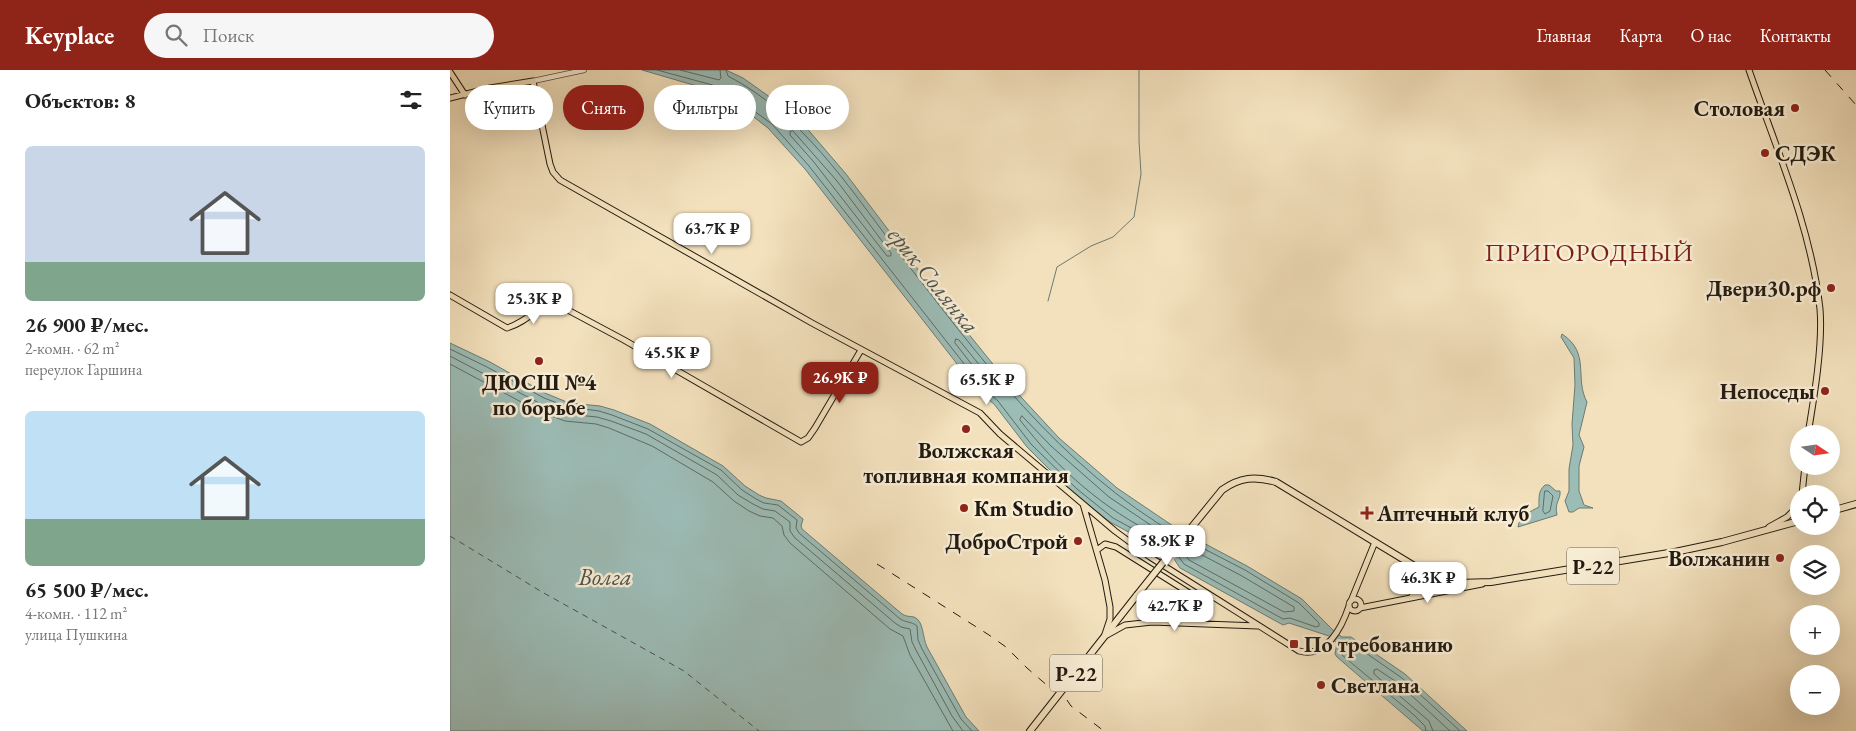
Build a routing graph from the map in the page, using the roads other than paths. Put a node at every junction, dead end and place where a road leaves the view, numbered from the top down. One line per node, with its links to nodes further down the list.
1 (584, 70): 4 (street)
2 (1749, 70): 10 (main road)
3 (450, 72): 6 (main road)
4 (533, 80): 5 (main road); 9 (main road)
5 (510, 85)
6 (465, 95): 7 (main road)
7 (450, 98)
8 (450, 296): 9 (main road)
9 (861, 350): 11 (main road)
10 (1809, 425)
11 (1083, 504): 18 (main road); 26 (main road)
12 (1856, 504): 13 (highway)
13 (1840, 508)
14 (1790, 514): 16 (main road)
15 (1790, 523): 16 (highway, Р-22)
16 (1765, 530): 20 (highway, Р-22)
17 (1376, 542): 19 (highway, Р-22); 22 (main road); 27 (highway, Р-22, bridge)
18 (1097, 550): 24 (main road); 27 (main road)
19 (1423, 570): 20 (highway, Р-22); 21 (main road)
20 (1491, 582): 21 (main road)
21 (1404, 599): 23 (main road)
22 (1350, 603): 23 (main road); 23 (main road); 25 (main road)
23 (1359, 610): 25 (main road)
24 (1200, 623): 26 (main road); 27 (main road)
25 (1343, 624): 26 (main road)
26 (1259, 626)
27 (1104, 636): 28 (highway, Р-22)
28 (1030, 731)

